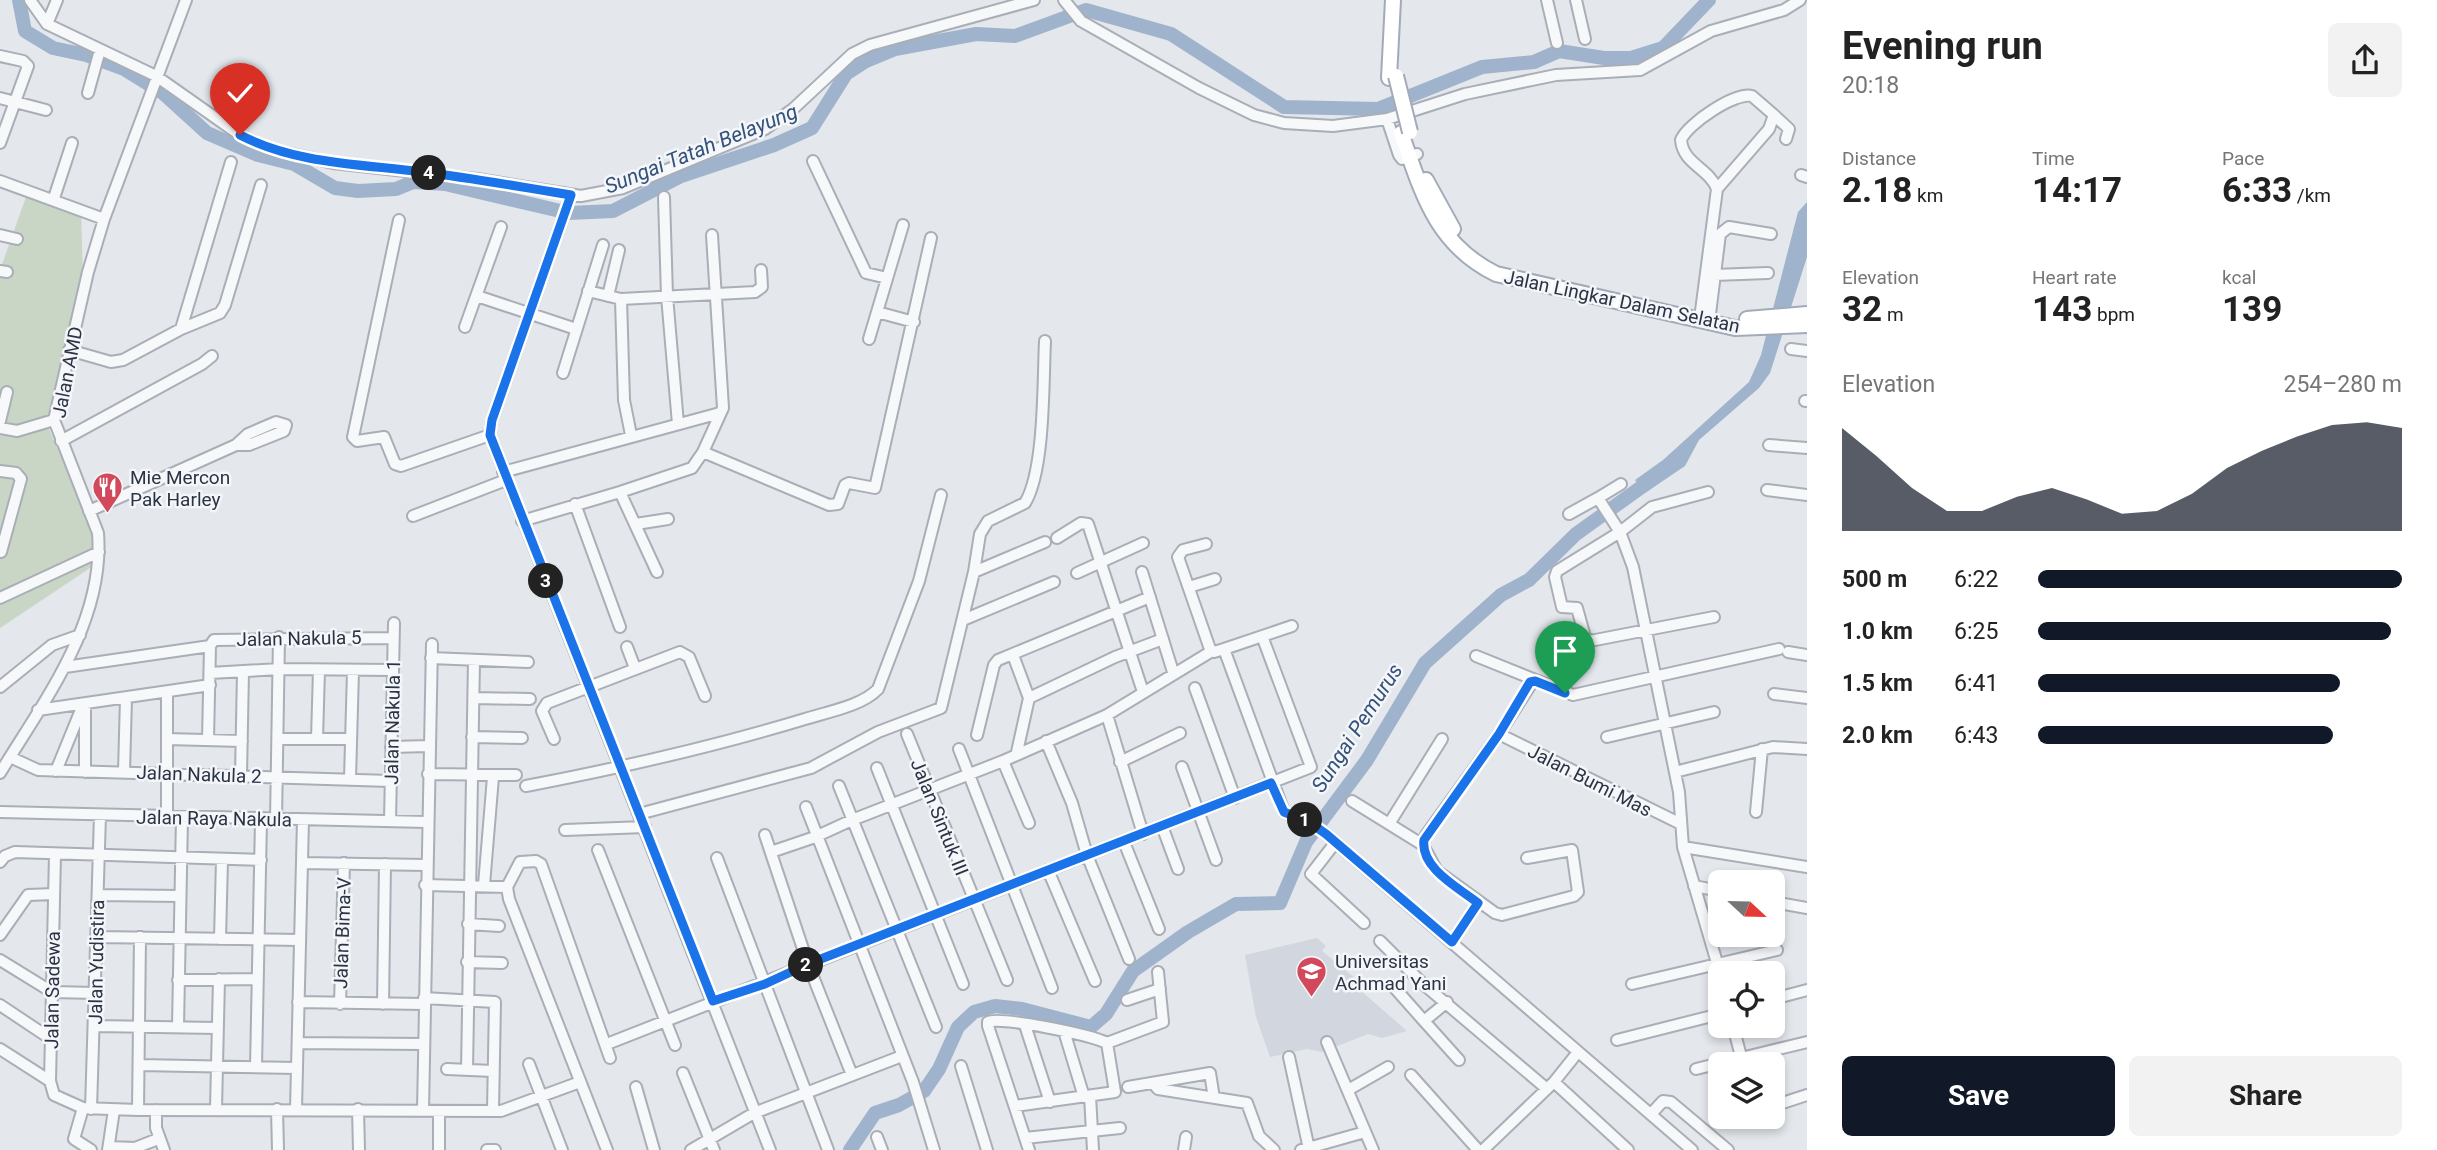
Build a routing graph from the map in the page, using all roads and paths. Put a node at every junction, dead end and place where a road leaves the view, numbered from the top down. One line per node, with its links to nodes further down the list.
1 (30, 0): 11 (street)
2 (57, 0): 11 (street)
3 (186, 0): 17 (street, Jalan AMD)
4 (1034, 0): 35 (street)
5 (1064, 0): 23 (street)
6 (1393, 0): 16 (main road, Jalan Lingkar Dalam Selatan)
7 (1401, 0): 16 (main road, Jalan Lingkar Dalam Selatan)
8 (1547, 0): 13 (street)
9 (1576, 0): 12 (street)
10 (1800, 0): 23 (street)
11 (47, 24): 15 (street)
12 (1585, 39)
13 (1557, 43)
14 (0, 56): 20 (street)
15 (98, 57): 17 (street); 18 (street)
16 (1392, 77): 27 (main road, Jalan Lingkar Dalam Selatan, bridge)
17 (155, 78): 35 (street); 36 (street, Jalan AMD)
18 (88, 93)
19 (0, 98): 20 (street)
20 (16, 101): 21 (street); 25 (street)
21 (46, 110)
22 (1774, 115): 24 (street); 32 (street); 32 (street)
23 (1387, 119): 27 (street)
24 (1786, 139)
25 (0, 142)
26 (72, 143): 34 (street)
27 (1413, 155): 60 (main road, Jalan Lingkar Dalam Selatan)
28 (813, 160): 50 (street)
29 (230, 162): 65 (street)
30 (0, 181): 34 (street)
31 (261, 185): 65 (street)
32 (1717, 189): 60 (street)
33 (664, 197): 55 (street)
34 (54, 198): 36 (street)
35 (569, 199): 58 (street)
36 (104, 219): 70 (street, Jalan AMD)
37 (399, 220): 80 (street)
38 (903, 225): 50 (street)
39 (501, 227): 53 (street)
40 (1771, 234): 49 (street)
41 (0, 235): 44 (street)
42 (712, 235): 52 (street)
43 (930, 238): 61 (street)
44 (17, 239)
45 (603, 245): 51 (street)
46 (619, 250): 54 (street)
47 (761, 270): 52 (street)
48 (1768, 274): 49 (street)
49 (1714, 275): 60 (street)
50 (887, 278): 57 (street)
51 (589, 291): 54 (street); 66 (street)
52 (716, 293): 55 (street); 75 (street)
53 (477, 296): 58 (street); 64 (street)
54 (608, 296): 56 (street)
55 (667, 296): 56 (street); 78 (street)
56 (621, 299): 81 (street)
57 (877, 312): 61 (street); 67 (street)
58 (528, 313): 66 (street); 80 (street)
59 (1807, 314): 62 (main road, Jalan Lingkar Dalam Selatan)
60 (1707, 315): 62 (main road, Jalan Lingkar Dalam Selatan)
61 (914, 322): 86 (street)
62 (1753, 324): 63 (main road, Jalan Lingkar Dalam Selatan)
63 (1807, 325)
64 (465, 327)
65 (181, 329): 70 (street)
66 (576, 329): 73 (street)
67 (869, 339)
68 (1045, 341): 112 (street)
69 (1791, 349): 71 (street)
70 (69, 351): 76 (street, Jalan AMD)
71 (1807, 351)
72 (212, 356): 82 (street)
73 (563, 373)
74 (6, 392): 77 (street)
75 (720, 413): 78 (street); 86 (street)
76 (54, 420): 79 (street); 82 (street, Jalan AMD)
77 (0, 421)
78 (678, 424): 81 (street)
79 (0, 428)
80 (490, 435): 88 (street)
81 (631, 435): 88 (street)
82 (61, 441): 97 (street, Jalan AMD)
83 (1769, 444): 85 (street)
84 (236, 445): 97 (street)
85 (1807, 448)
86 (703, 452): 91 (street)
87 (0, 471): 108 (street)
88 (504, 476): 99 (street); 101 (street)
89 (1621, 484): 95 (street)
90 (1767, 490): 94 (street)
91 (620, 492): 96 (street); 102 (street)
92 (1708, 492): 103 (street)
93 (942, 495): 198 (street)
94 (1807, 495)
95 (1600, 501): 98 (street); 103 (street)
96 (575, 504): 101 (street); 125 (street)
97 (89, 511): 109 (street, Jalan AMD)
98 (1569, 514)
99 (413, 516)
100 (668, 519): 102 (street)
101 (522, 521): 156 (street)
102 (636, 524): 111 (street)
103 (1620, 532): 126 (street); 126 (street)
104 (1057, 538): 110 (street)
105 (1045, 542): 112 (street)
106 (1143, 543): 110 (street)
107 (1206, 544): 117 (street)
108 (1, 552)
109 (99, 552): 119 (street); 127 (street, Jalan AMD)
110 (1101, 562): 114 (street); 120 (street)
111 (657, 572)
112 (974, 572): 122 (street)
113 (1142, 572): 118 (street)
114 (1077, 573)
115 (1215, 579): 117 (street)
116 (1054, 582): 122 (street)
117 (1189, 587): 137 (street)
118 (1150, 597): 120 (street); 131 (street)
119 (0, 598)
120 (1116, 608): 136 (street); 138 (street)
121 (1714, 617): 126 (street)
122 (963, 620): 226 (street)
123 (394, 623): 130 (street, Jalan Nakula 1)
124 (1292, 626): 128 (street)
125 (620, 628)
126 (1645, 629): 152 (street)
127 (80, 635): 144 (street, Jalan AMD); 155 (street)
128 (1262, 636): 135 (street); 215 (street)
129 (279, 637): 130 (street, Jalan Nakula 5); 133 (street, Jalan Nakula 5); 146 (street)
130 (393, 638): 148 (street, Jalan Nakula 1)
131 (1163, 639): 136 (street); 151 (street)
132 (432, 644): 141 (street)
133 (210, 646): 144 (street); 153 (street)
134 (627, 647): 145 (street)
135 (1224, 649): 137 (street); 215 (street)
136 (1130, 651): 159 (street); 164 (street)
137 (1212, 651): 151 (street)
138 (1013, 654): 164 (street); 175 (street)
139 (1807, 654): 152 (street)
140 (1476, 656): 154 (street)
141 (431, 658): 142 (street); 188 (street)
142 (474, 660): 143 (street); 163 (street)
143 (528, 662)
144 (65, 667): 168 (street, Jalan AMD)
145 (635, 668): 156 (street); 161 (street)
146 (280, 669): 147 (street); 149 (street); 181 (street)
147 (319, 670): 150 (street); 178 (street)
148 (393, 670): 150 (street); 189 (street, Jalan Nakula 1)
149 (243, 671): 153 (street); 186 (street)
150 (353, 671): 182 (street)
151 (1173, 672): 159 (street)
152 (1655, 676): 154 (street); 171 (street)
153 (210, 679): 158 (street); 185 (street)
154 (1533, 681): 174 (street)
155 (0, 687)
156 (589, 687): 183 (street); 198 (street)
157 (1195, 688): 219 (street)
158 (167, 692): 162 (street); 180 (street)
159 (1143, 692): 170 (street)
160 (1774, 694): 165 (street)
161 (705, 696)
162 (126, 698): 167 (street); 203 (street)
163 (474, 698): 166 (street); 176 (street)
164 (1028, 698): 193 (street)
165 (1807, 698)
166 (530, 699)
167 (84, 705): 168 (street); 201 (street); 202 (street)
168 (38, 710): 194 (street, Jalan AMD)
169 (1714, 712): 171 (street)
170 (1107, 715): 187 (street); 196 (street)
171 (1664, 725): 177 (street); 204 (street)
172 (1180, 733): 196 (street)
173 (907, 734): 218 (street, Jalan Sintuk III)
174 (1499, 734): 238 (street, Jalan Bumi Mas); 247 (street)
175 (977, 735)
176 (472, 737): 179 (street); 211 (street)
177 (1607, 737)
178 (317, 738): 181 (street); 182 (street)
179 (522, 738)
180 (167, 739): 185 (street); 205 (street)
181 (278, 739): 210 (street)
182 (351, 739): 213 (street)
183 (554, 739)
184 (1442, 739): 237 (street)
185 (208, 740): 186 (street)
186 (242, 741): 209 (street)
187 (1046, 741): 193 (street); 253 (street)
188 (429, 746): 189 (street); 206 (street)
189 (391, 747): 214 (street, Jalan Nakula 1)
190 (958, 749): 207 (street)
191 (1762, 749): 192 (street); 204 (street); 225 (street)
192 (1807, 750)
193 (1017, 752): 195 (street)
194 (10, 757): 200 (street, Jalan AMD); 201 (street, Jalan Nakula 2)
195 (1003, 761): 207 (street); 236 (street)
196 (1120, 762): 242 (street)
197 (1182, 767): 223 (street)
198 (621, 768): 216 (street); 226 (street)
199 (877, 768): 221 (street)
200 (1, 769)
201 (56, 771): 202 (street, Jalan Nakula 2)
202 (85, 772): 203 (street, Jalan Nakula 2)
203 (124, 772): 205 (street, Jalan Nakula 2)
204 (1675, 772): 238 (street)
205 (168, 773): 209 (street, Jalan Nakula 2); 228 (street)
206 (428, 774): 211 (street); 235 (street)
207 (968, 774): 218 (street); 269 (street)
208 (516, 775): 212 (street)
209 (241, 776): 210 (street, Jalan Nakula 2)
210 (277, 777): 213 (street, Jalan Nakula 2); 231 (street)
211 (472, 777): 212 (street); 268 (street)
212 (493, 777): 271 (street)
213 (351, 779): 214 (street, Jalan Nakula 2)
214 (390, 781): 234 (street, Jalan Nakula 1)
215 (1271, 783): 219 (street); 246 (street)
216 (526, 786)
217 (839, 786): 233 (street)
218 (928, 791): 221 (street); 278 (street, Jalan Sintuk III)
219 (1235, 798): 223 (street)
220 (1352, 801): 237 (street)
221 (891, 804): 233 (street); 282 (street)
222 (806, 807): 244 (street)
223 (1199, 811): 239 (street); 259 (street)
224 (0, 812): 227 (street, Jalan Raya Nakula)
225 (1756, 812)
226 (639, 814): 240 (street)
227 (100, 815): 228 (street, Jalan Raya Nakula); 252 (street, Jalan Yudistira)
228 (167, 817): 229 (street, Jalan Raya Nakula)
229 (182, 817): 230 (street, Jalan Raya Nakula); 255 (street)
230 (261, 820): 231 (street, Jalan Raya Nakula); 258 (street)
231 (276, 820): 232 (street, Jalan Raya Nakula)
232 (303, 820): 234 (street, Jalan Raya Nakula); 261 (street)
233 (852, 820): 244 (street); 287 (street)
234 (390, 821): 235 (street, Jalan Raya Nakula)
235 (427, 822): 264 (street)
236 (1029, 823)
237 (1389, 824): 247 (street)
238 (1681, 824): 248 (street)
239 (1161, 826): 242 (street); 266 (street)
240 (645, 827): 241 (street); 326 (street)
241 (565, 830)
242 (1143, 834): 245 (street)
243 (765, 835): 250 (street)
244 (815, 837): 250 (street); 297 (street)
245 (1124, 842): 253 (street); 286 (street)
246 (1335, 843): 283 (street); 296 (street)
247 (1423, 845): 279 (street)
248 (1683, 847): 265 (street); 272 (street)
249 (598, 850): 333 (street)
250 (771, 852): 305 (street)
251 (55, 853): 252 (street); 260 (street); 275 (street, Jalan Sadewa)
252 (99, 855): 255 (street); 276 (street, Jalan Yudistira)
253 (1087, 855): 267 (street); 299 (street)
254 (717, 858): 313 (street)
255 (181, 859): 257 (street); 277 (street)
256 (1527, 859): 279 (street)
257 (222, 860): 258 (street); 292 (street)
258 (261, 860): 293 (street)
259 (1216, 860)
260 (0, 862)
261 (302, 863): 262 (street); 294 (street)
262 (344, 863): 263 (street); 329 (street, Jalan Bima-V)
263 (385, 864): 264 (street); 330 (street)
264 (426, 864): 270 (street)
265 (1807, 867)
266 (1178, 869)
267 (1048, 870): 269 (street); 312 (street)
268 (469, 885): 270 (street); 271 (street); 284 (street)
269 (1012, 885): 278 (street); 317 (street)
270 (425, 886): 325 (street)
271 (484, 886): 273 (street)
272 (1695, 886): 274 (street); 301 (street)
273 (508, 887): 349 (street); 374 (street)
274 (1708, 889)
275 (54, 894): 288 (street); 320 (street, Jalan Sadewa)
276 (98, 895): 277 (street); 289 (street, Jalan Yudistira)
277 (180, 895): 291 (street)
278 (974, 901): 282 (street); 310 (street, Jalan Sintuk III)
279 (1478, 903): 296 (street)
280 (1785, 904): 281 (street)
281 (1807, 908)
282 (936, 915): 287 (street); 314 (street)
283 (1364, 923)
284 (468, 924): 285 (street); 303 (street)
285 (499, 926)
286 (1159, 929)
287 (895, 930): 297 (street); 339 (street)
288 (0, 935)
289 (97, 937): 290 (street); 321 (street, Jalan Yudistira)
290 (140, 937): 291 (street); 337 (street)
291 (178, 938): 292 (street); 311 (street)
292 (220, 939): 293 (street)
293 (258, 940): 294 (street); 309 (street)
294 (299, 940): 327 (street)
295 (1380, 941): 328 (street)
296 (1452, 942): 352 (street)
297 (858, 945): 305 (street); 354 (street)
298 (1777, 950): 302 (street)
299 (1129, 959)
300 (0, 960): 320 (street)
301 (1717, 961)
302 (1742, 961)
303 (467, 962): 304 (street); 323 (street)
304 (502, 963)
305 (808, 964): 313 (street); 371 (street)
306 (1708, 970): 315 (street)
307 (1158, 972): 318 (street)
308 (219, 979): 309 (street); 311 (street); 340 (street)
309 (257, 979): 362 (street)
310 (1007, 980)
311 (178, 981): 338 (street)
312 (1095, 981)
313 (765, 984): 326 (street); 380 (street)
314 (963, 984)
315 (1632, 984)
316 (1393, 986): 334 (street)
317 (1052, 988)
318 (1160, 989): 324 (street); 347 (street)
319 (1807, 990): 322 (street)
320 (52, 992): 321 (street); 342 (street, Jalan Sadewa)
321 (96, 993): 336 (street, Jalan Yudistira)
322 (1785, 996)
323 (466, 999): 325 (street); 368 (street); 369 (street)
324 (1127, 1000)
325 (424, 1001): 330 (street); 348 (street)
326 (713, 1001): 333 (street); 400 (street)
327 (298, 1002): 329 (street); 346 (street)
328 (1447, 1002): 334 (street); 376 (street)
329 (340, 1004): 330 (street)
330 (383, 1004)
331 (0, 1005): 342 (street)
332 (1708, 1017): 343 (street)
333 (666, 1021): 349 (street); 350 (street)
334 (1424, 1021): 357 (street)
335 (1025, 1025): 341 (street); 385 (street); 387 (street)
336 (95, 1026): 337 (street); 388 (street, Jalan Yudistira)
337 (138, 1026): 338 (street); 359 (street)
338 (178, 1027): 340 (street)
339 (936, 1027)
340 (217, 1028): 361 (street)
341 (1064, 1031): 347 (street); 383 (street)
342 (51, 1039): 373 (street, Jalan Sadewa)
343 (1617, 1040)
344 (1327, 1042): 379 (street)
345 (1807, 1042): 353 (street)
346 (298, 1043): 348 (street); 365 (street)
347 (1107, 1043): 383 (street)
348 (424, 1044): 397 (street)
349 (607, 1044): 356 (street)
350 (675, 1045)
351 (0, 1049): 373 (street)
352 (1578, 1052): 376 (street); 401 (street)
353 (1773, 1052)
354 (902, 1056): 371 (street); 427 (street)
355 (1289, 1057): 411 (street)
356 (610, 1058)
357 (1458, 1060)
358 (529, 1064): 382 (street)
359 (139, 1066): 361 (street); 395 (street)
360 (961, 1066): 428 (street)
361 (216, 1067): 362 (street); 389 (street)
362 (256, 1067): 365 (street)
363 (1388, 1067): 379 (street)
364 (1708, 1067): 367 (street)
365 (297, 1068): 391 (street)
366 (447, 1069): 368 (street)
367 (1696, 1069)
368 (467, 1070): 369 (street)
369 (493, 1072): 398 (street)
370 (682, 1073): 409 (street)
371 (852, 1075): 380 (street)
372 (1411, 1075): 434 (street)
373 (50, 1081): 388 (street)
374 (580, 1082): 382 (street); 420 (street)
375 (1153, 1083): 378 (street); 384 (street); 384 (street)
376 (1550, 1086): 434 (street); 435 (street)
377 (636, 1087): 421 (street)
378 (1128, 1087)
379 (1348, 1090): 404 (street)
380 (805, 1094): 400 (street); 425 (street)
381 (1805, 1096): 386 (street); 393 (street)
382 (541, 1097): 398 (street); 419 (street)
383 (1087, 1097): 385 (street); 403 (street)
384 (1214, 1098): 432 (street)
385 (1050, 1102): 387 (street)
386 (1785, 1102)
387 (1015, 1105): 407 (street)
388 (87, 1109): 394 (street); 412 (street, Jalan Yudistira)
389 (216, 1109): 390 (street); 396 (street)
390 (277, 1109): 391 (street); 414 (street)
391 (296, 1109): 392 (street)
392 (358, 1109): 397 (street); 415 (street)
393 (1807, 1109)
394 (114, 1110): 395 (street); 410 (street)
395 (138, 1110): 396 (street)
396 (156, 1110): 408 (street)
397 (423, 1111): 399 (street)
398 (493, 1111): 399 (street)
399 (439, 1112): 416 (street)
400 (754, 1113): 409 (street); 424 (street)
401 (1651, 1114): 436 (street); 437 (street)
402 (1120, 1128): 403 (street)
403 (1092, 1130): 407 (street); 430 (street)
404 (1365, 1132): 411 (street); 433 (street)
405 (877, 1137): 426 (street)
406 (1186, 1137): 431 (street)
407 (1025, 1138): 429 (street)
408 (158, 1139): 410 (street); 413 (street)
409 (709, 1139): 422 (street); 423 (street)
410 (108, 1148)
411 (1305, 1149)
412 (90, 1150)
413 (164, 1150)
414 (278, 1150)
415 (359, 1150)
416 (439, 1150)
417 (487, 1150): 418 (street)
418 (495, 1150)
419 (562, 1150)
420 (607, 1150)
421 (654, 1150)
422 (691, 1150)
423 (714, 1150)
424 (770, 1150)
425 (828, 1150)
426 (881, 1150)
427 (934, 1150)
428 (987, 1150)
429 (1029, 1150)
430 (1093, 1150)
431 (1184, 1150)
432 (1274, 1150)
433 (1373, 1150)
434 (1481, 1150)
435 (1628, 1150)
436 (1692, 1150)
437 (1728, 1150)

